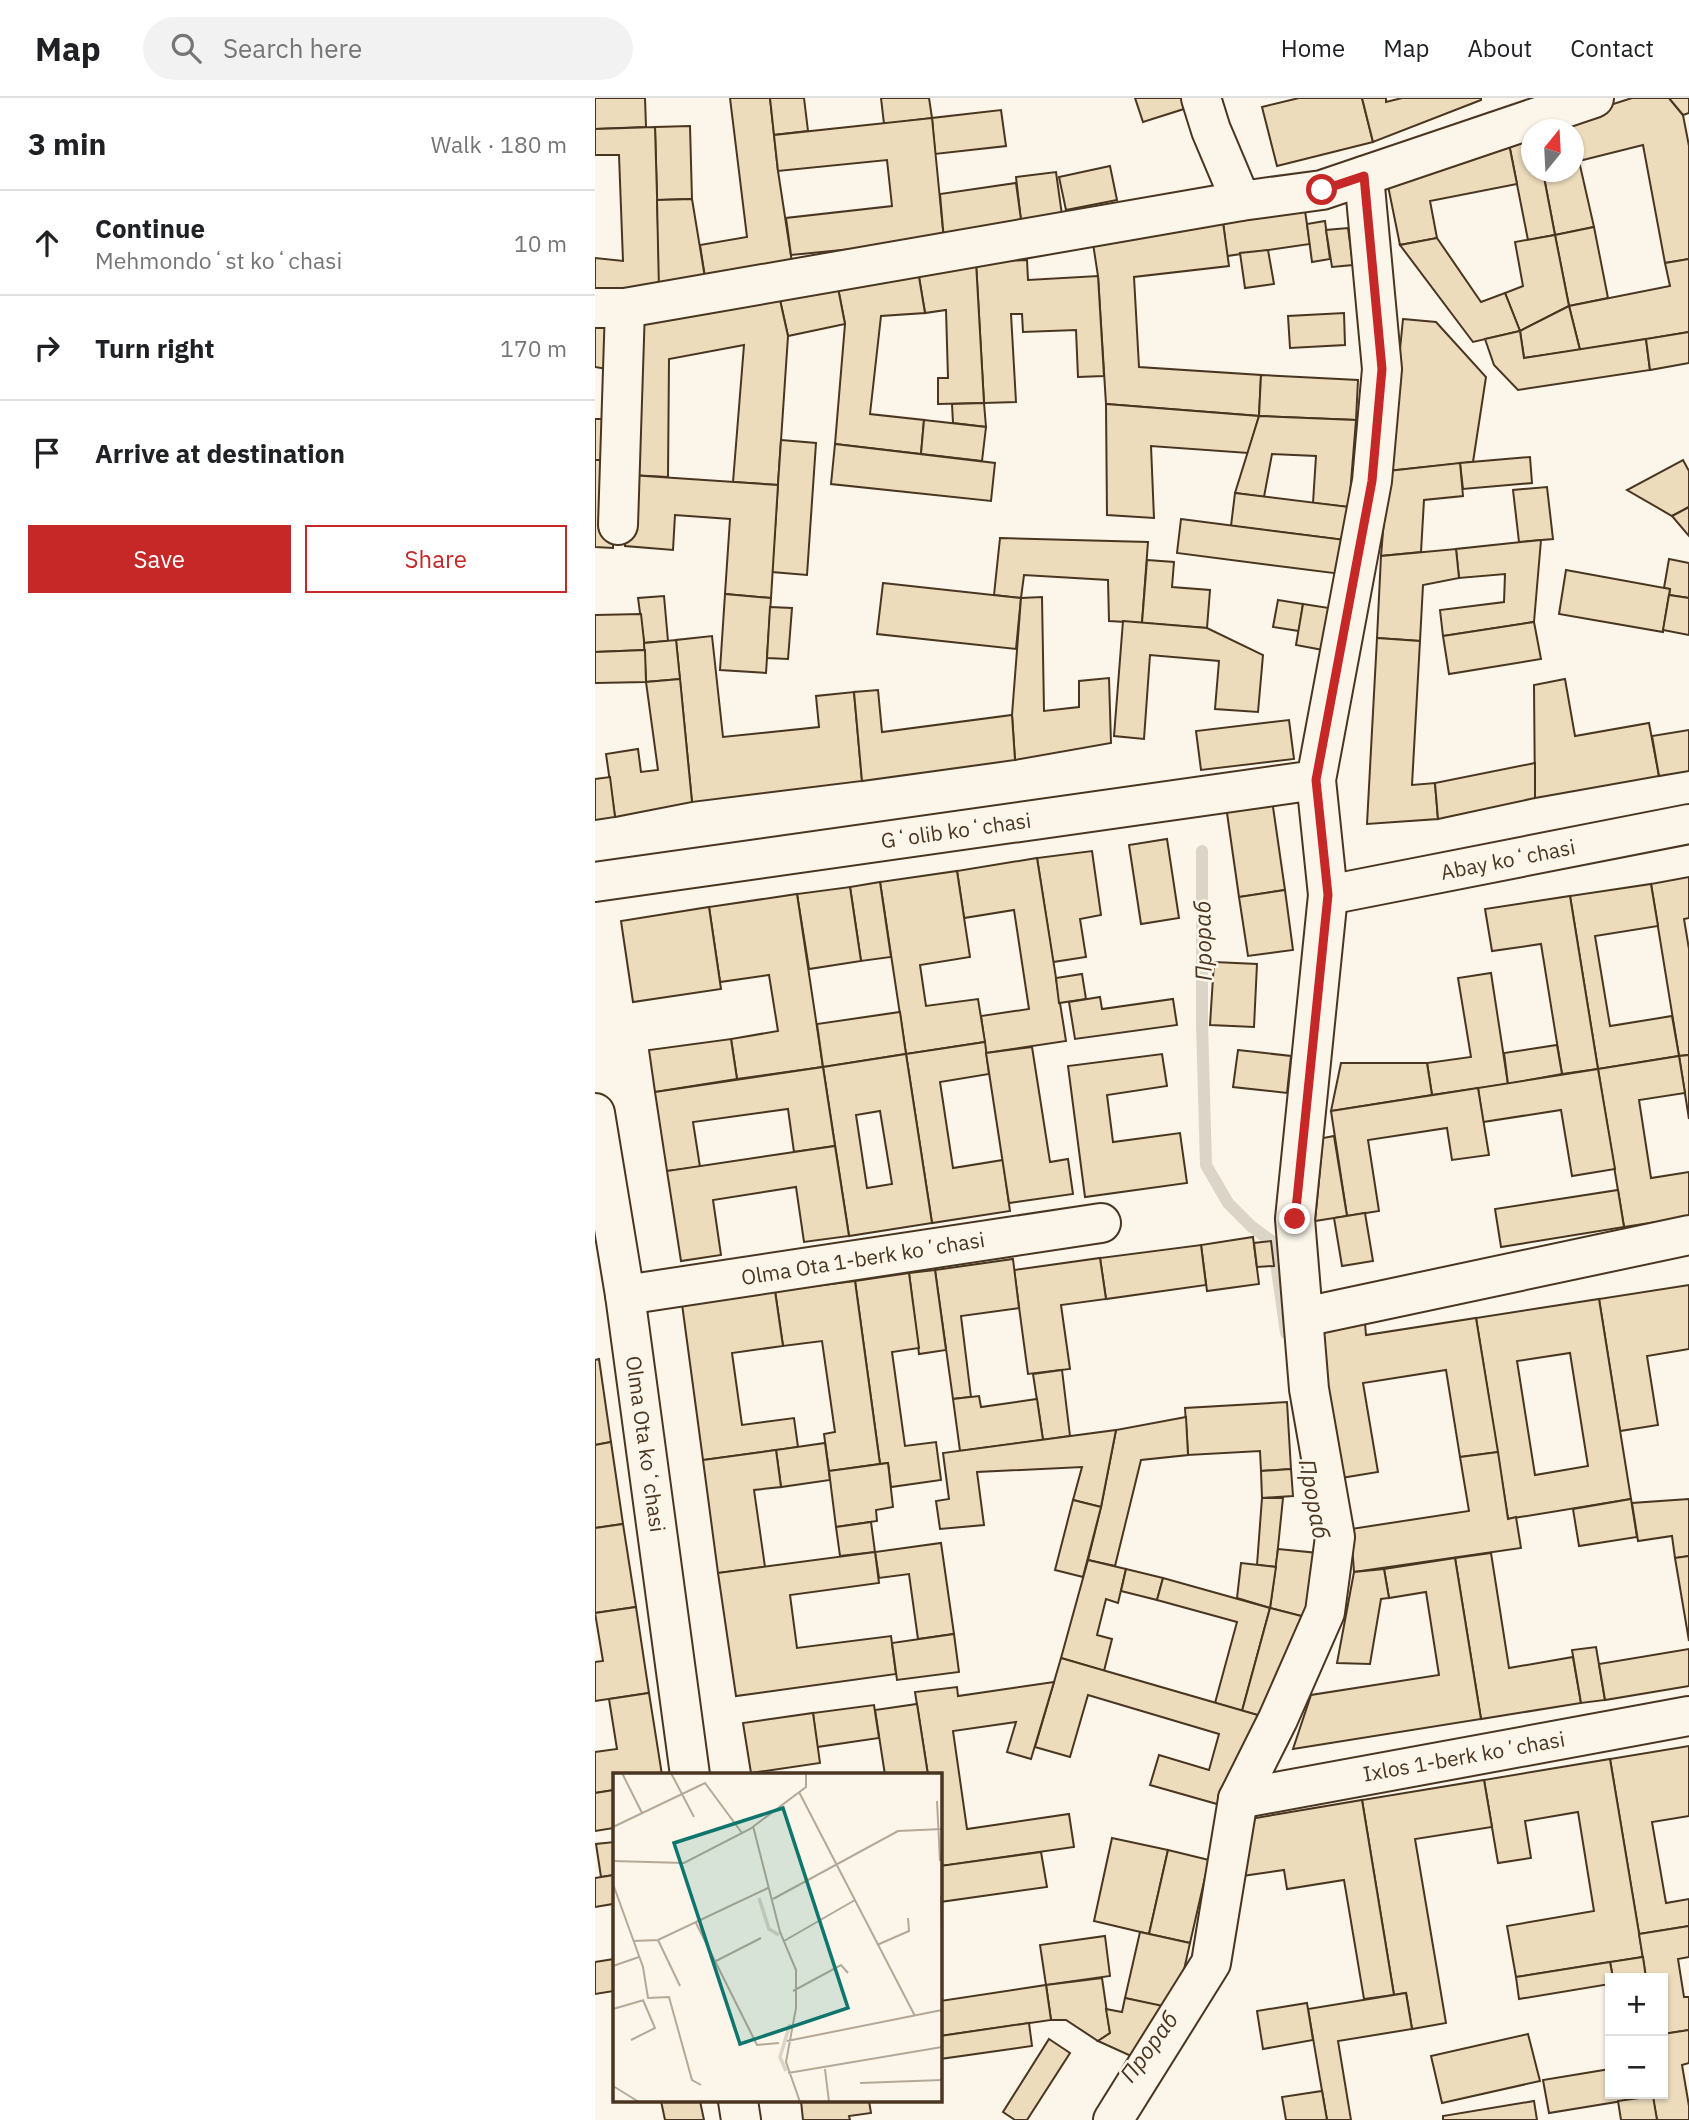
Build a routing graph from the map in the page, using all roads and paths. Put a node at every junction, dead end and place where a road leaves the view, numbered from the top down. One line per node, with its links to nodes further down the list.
1 (1201, 98): 4 (street)
2 (1594, 98): 3 (street)
3 (1364, 176): 4 (street); 7 (street)
4 (1241, 201): 5 (street)
5 (610, 308): 6 (street)
6 (618, 524)
7 (1316, 780): 9 (street, Gʻolib koʻchasi); 10 (street)
8 (1689, 824): 10 (street, Abay koʻchasi)
9 (595, 882)
10 (1328, 895): 15 (street)
11 (595, 1113): 14 (street, Olma Ota koʻchasi)
12 (1101, 1223): 14 (street, Olma Ota 1-berk koʼchasi)
13 (1689, 1235): 15 (street)
14 (625, 1295): 17 (street, Olma Ota koʻchasi)
15 (1304, 1317): 18 (street)
16 (1689, 1716): 18 (street, Ixlos 1-berk koʼchasi)
17 (690, 1773)
18 (1238, 1799): 21 (street)
19 (738, 2102): 20 (street)
20 (741, 2120)
21 (1114, 2120)

